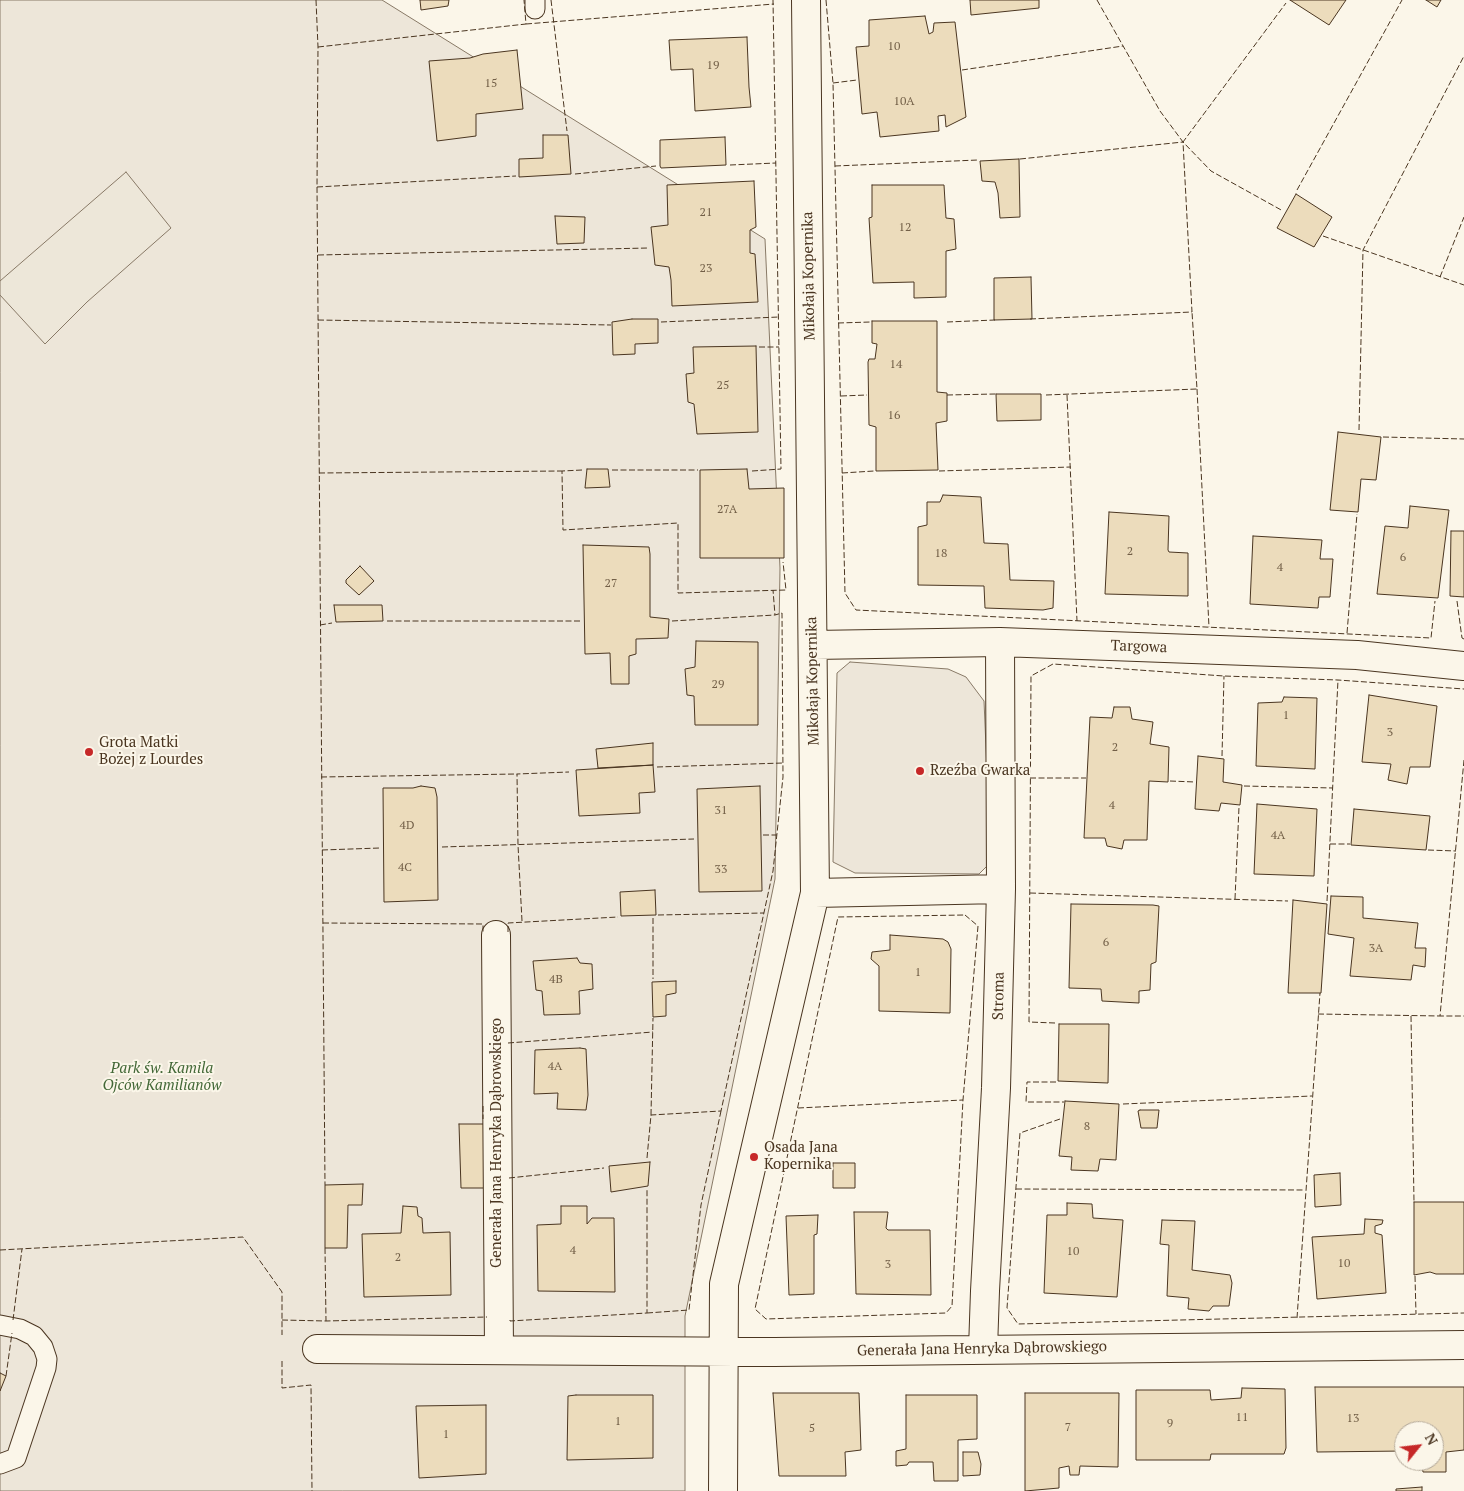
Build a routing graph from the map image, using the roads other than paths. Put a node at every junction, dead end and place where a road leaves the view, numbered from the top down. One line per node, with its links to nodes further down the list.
1 (806, 0): 3 (street, Mikołaja Kopernika)
2 (1000, 642): 3 (street, Targowa); 4 (street, Targowa); 5 (street, Stroma)
3 (813, 645): 6 (street, Mikołaja Kopernika)
4 (1464, 666)
5 (1002, 889): 6 (street); 11 (street, Stroma)
6 (815, 893): 13 (street, Mikołaja Kopernika)
7 (496, 935): 12 (street, Generała Jana Henryka Dąbrowskiego)
8 (0, 1325): 14 (lane)
9 (1464, 1345): 11 (street, Generała Jana Henryka Dąbrowskiego)
10 (317, 1349): 12 (street, Generała Jana Henryka Dąbrowskiego)
11 (983, 1349): 13 (street, Generała Jana Henryka Dąbrowskiego)
12 (499, 1350): 13 (street, Generała Jana Henryka Dąbrowskiego)
13 (723, 1351): 15 (street, Mikołaja Kopernika)
14 (0, 1464)
15 (723, 1491)

